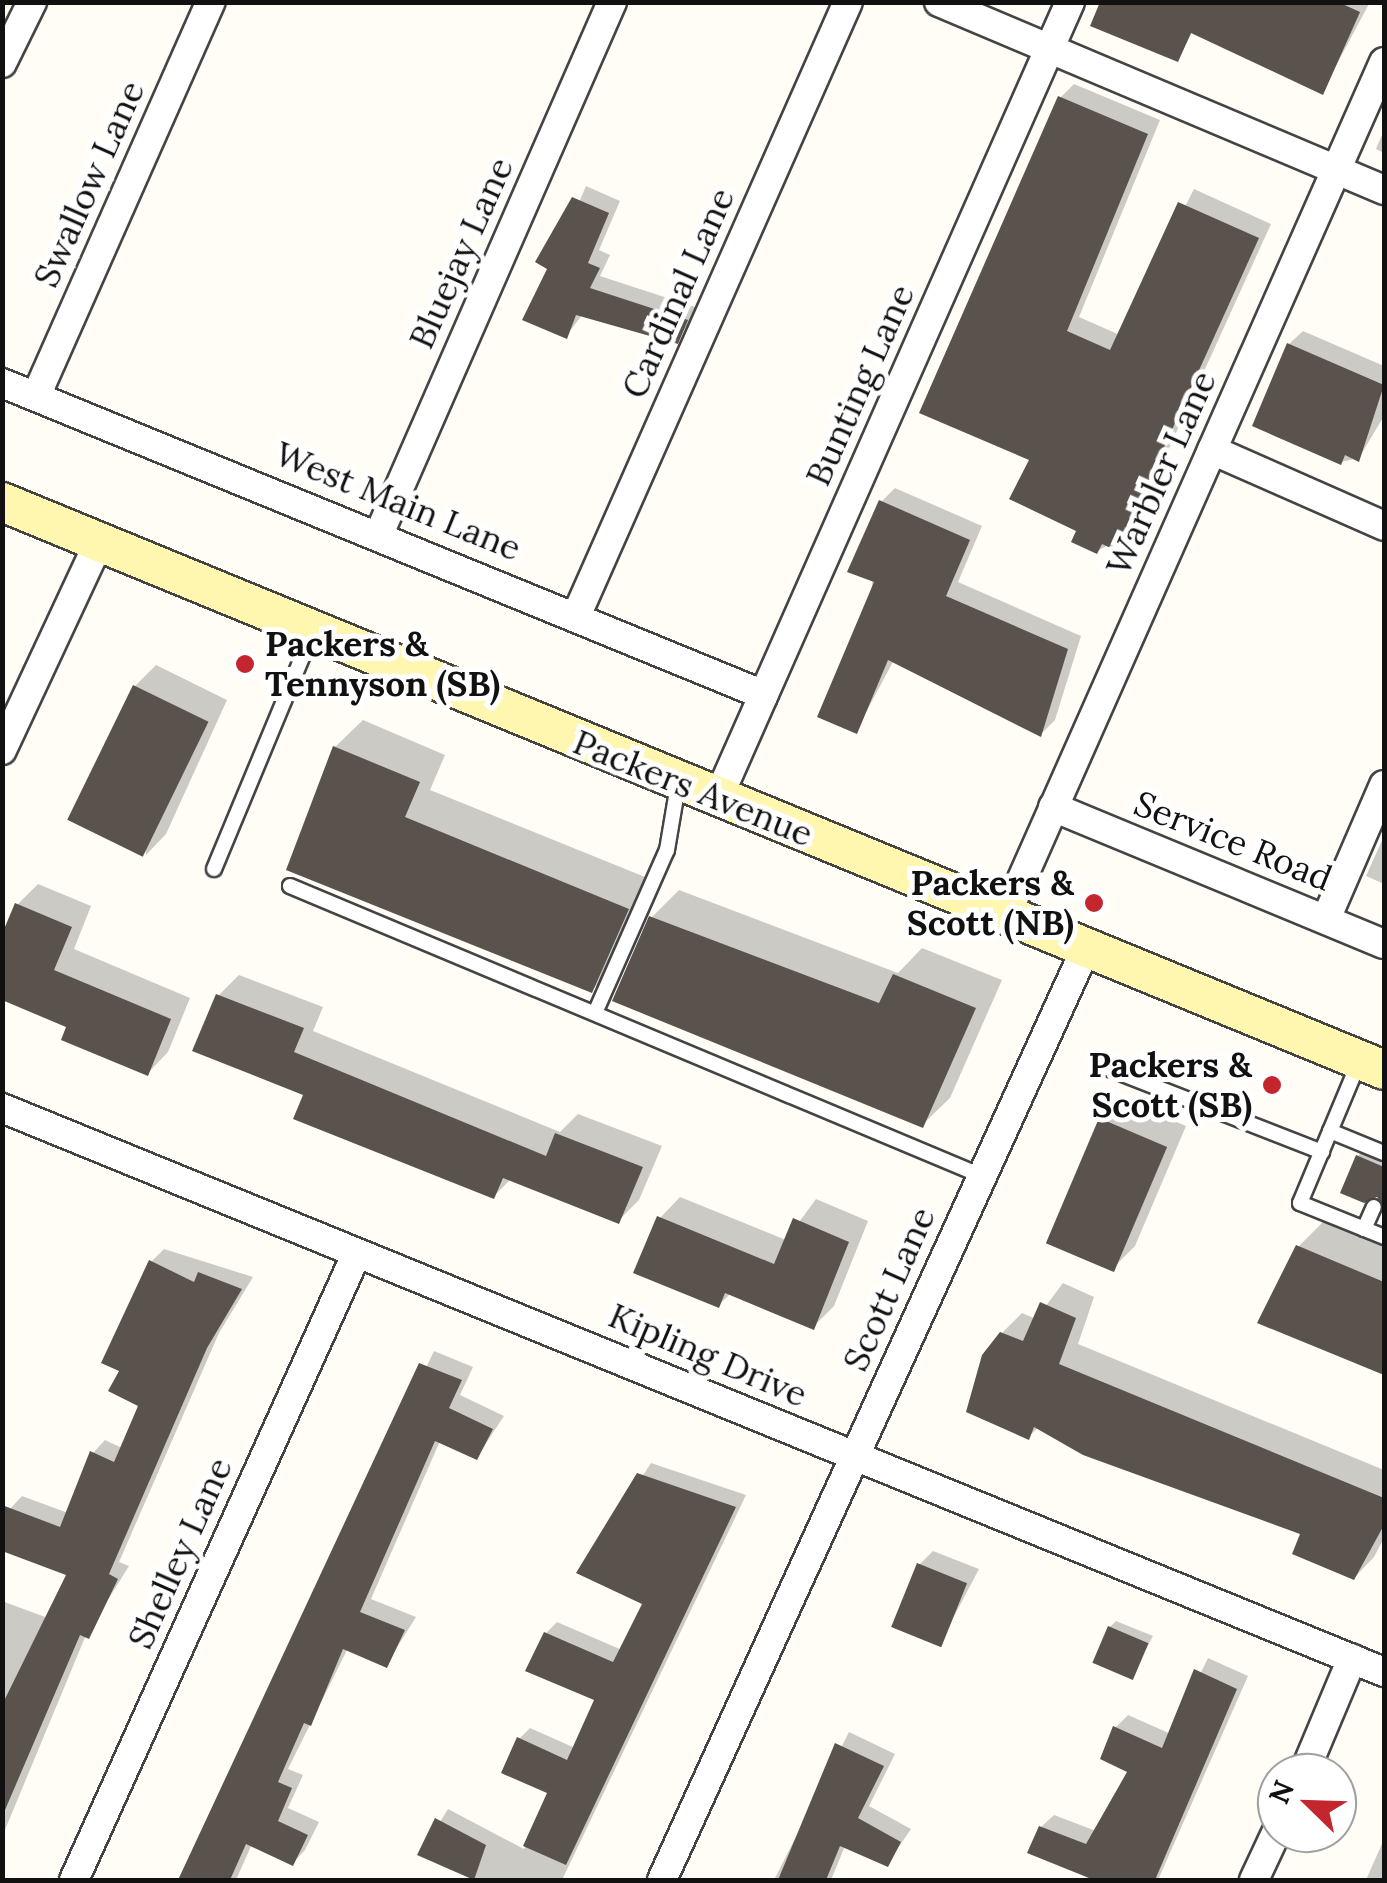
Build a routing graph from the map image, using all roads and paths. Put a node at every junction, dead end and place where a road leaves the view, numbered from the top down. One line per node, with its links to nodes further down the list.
1 (32, 2): 9 (street)
2 (211, 2): 13 (street, Swallow Lane)
3 (612, 2): 17 (street, Bluejay Lane)
4 (848, 2): 19 (street, Cardinal Lane)
5 (939, 2): 7 (street)
6 (1070, 2): 7 (street, Bunting Lane)
7 (1050, 50): 10 (street); 21 (street, Bunting Lane)
8 (1384, 62): 10 (street, Warbler Lane)
9 (2, 64)
10 (1337, 170): 11 (street); 14 (street, Warbler Lane)
11 (1384, 190)
12 (2, 382): 13 (street, West Main Lane)
13 (36, 396): 17 (street, West Main Lane)
14 (1212, 450): 16 (street); 26 (street, Warbler Lane)
15 (2, 502): 18 (main road, Packers Avenue)
16 (1384, 526)
17 (380, 534): 19 (street, West Main Lane)
18 (100, 542): 20 (main road, Packers Avenue); 22 (street)
19 (577, 614): 21 (street, West Main Lane)
20 (313, 632): 23 (main road, Packers Avenue); 27 (lane)
21 (764, 695): 25 (street, Bunting Lane)
22 (2, 750)
23 (679, 782): 25 (main road, Packers Avenue); 33 (lane)
24 (1384, 785): 30 (street)
25 (718, 798): 29 (main road, Packers Avenue)
26 (1053, 808): 29 (street, Warbler Lane); 30 (street, Service Road)
27 (214, 869)
28 (290, 886): 33 (lane)
29 (1006, 915): 32 (main road, Packers Avenue)
30 (1326, 919): 31 (street, Service Road)
31 (1384, 944)
32 (1086, 948): 34 (main road, Packers Avenue); 40 (street, Scott Lane)
33 (595, 1014): 40 (lane)
34 (1372, 1065): 37 (lane)
35 (1107, 1068): 38 (lane)
36 (2, 1108): 44 (street, Kipling Drive)
37 (1330, 1131): 38 (lane); 39 (lane)
38 (1322, 1152): 42 (lane)
39 (1384, 1154)
40 (982, 1176): 45 (street, Scott Lane)
41 (1374, 1207): 42 (lane)
42 (1364, 1229): 43 (lane)
43 (1384, 1237)
44 (355, 1257): 45 (street, Kipling Drive); 50 (street, Shelley Lane)
45 (855, 1457): 46 (street, Kipling Drive); 51 (street, Scott Lane)
46 (1352, 1659): 47 (street, Kipling Drive); 48 (street)
47 (1384, 1672)
48 (1312, 1753)
49 (1267, 1853): 52 (street)
50 (74, 1880)
51 (662, 1880)
52 (1254, 1880)

